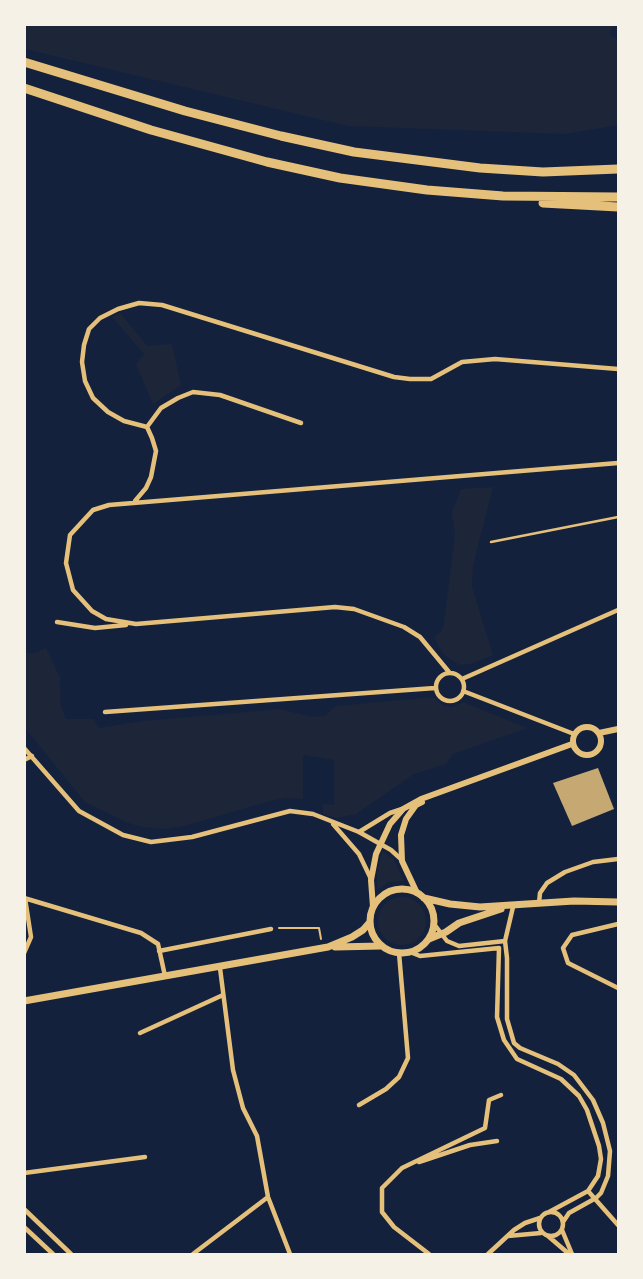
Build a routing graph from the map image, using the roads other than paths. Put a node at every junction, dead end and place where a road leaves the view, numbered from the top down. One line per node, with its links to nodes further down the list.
1 (24, 62): 3 (highway)
2 (24, 88): 4 (highway)
3 (617, 169)
4 (503, 196): 5 (highway); 6 (highway)
5 (618, 197)
6 (618, 207)
7 (618, 369): 9 (street)
8 (301, 423): 9 (street)
9 (147, 427): 11 (street)
10 (618, 463): 11 (street)
11 (135, 502): 16 (street)
12 (618, 517): 13 (lane)
13 (491, 542)
14 (618, 610): 18 (street)
15 (57, 622): 16 (street)
16 (136, 624): 17 (street)
17 (449, 673): 18 (street); 19 (street)
18 (461, 679): 20 (street)
19 (435, 688): 20 (street); 21 (street)
20 (463, 691): 24 (street)
21 (105, 712)
22 (618, 729): 23 (street)
23 (599, 733): 24 (street); 25 (street)
24 (574, 734): 25 (street)
25 (572, 744): 29 (street)
26 (24, 748): 27 (street)
27 (32, 756): 28 (street); 31 (street)
28 (24, 760)
29 (433, 796): 30 (street); 35 (street)
30 (403, 809): 32 (street); 33 (street)
31 (332, 823): 32 (street); 36 (street)
32 (359, 832): 33 (street)
33 (379, 844): 35 (street); 36 (street)
34 (618, 859): 40 (street)
35 (402, 861): 37 (street)
36 (371, 880): 41 (street)
37 (421, 896): 41 (main road); 42 (main road); 44 (main road)
38 (25, 898): 52 (street); 54 (street)
39 (618, 902): 40 (main road)
40 (539, 904): 42 (main road)
41 (373, 907): 43 (main road)
42 (513, 907): 47 (main road); 49 (street)
43 (370, 922): 50 (main road); 51 (main road)
44 (434, 924): 47 (street); 48 (main road)
45 (618, 924): 58 (street)
46 (271, 929): 52 (street)
47 (441, 935): 48 (main road); 49 (street)
48 (428, 940): 53 (main road)
49 (505, 942): 70 (street)
50 (381, 946): 51 (main road); 55 (main road)
51 (325, 947): 56 (main road)
52 (159, 951): 57 (street)
53 (410, 952): 55 (main road); 68 (street)
54 (24, 953)
55 (399, 953): 63 (street)
56 (220, 968): 57 (main road); 59 (street)
57 (165, 976): 60 (main road)
58 (618, 988)
59 (223, 995): 61 (street); 69 (street)
60 (24, 1002)
61 (140, 1033)
62 (501, 1095): 66 (street)
63 (359, 1105)
64 (497, 1141): 66 (street)
65 (145, 1157): 67 (street)
66 (402, 1168): 87 (street)
67 (24, 1172)
68 (588, 1191): 70 (street); 72 (street)
69 (268, 1197): 80 (street); 86 (street)
70 (596, 1198): 74 (street); 75 (street)
71 (24, 1209): 83 (street)
72 (549, 1212): 73 (street); 74 (street)
73 (540, 1218): 78 (street); 79 (street)
74 (563, 1222): 77 (street)
75 (618, 1225)
76 (24, 1227): 82 (street)
77 (562, 1229): 78 (street); 81 (street)
78 (545, 1235): 79 (street); 81 (street)
79 (507, 1236): 88 (street)
80 (207, 1246): 84 (street); 85 (street)
81 (568, 1254)
82 (53, 1255)
83 (71, 1255)
84 (193, 1255)
85 (206, 1255)
86 (290, 1255)
87 (429, 1255)
88 (488, 1255)

